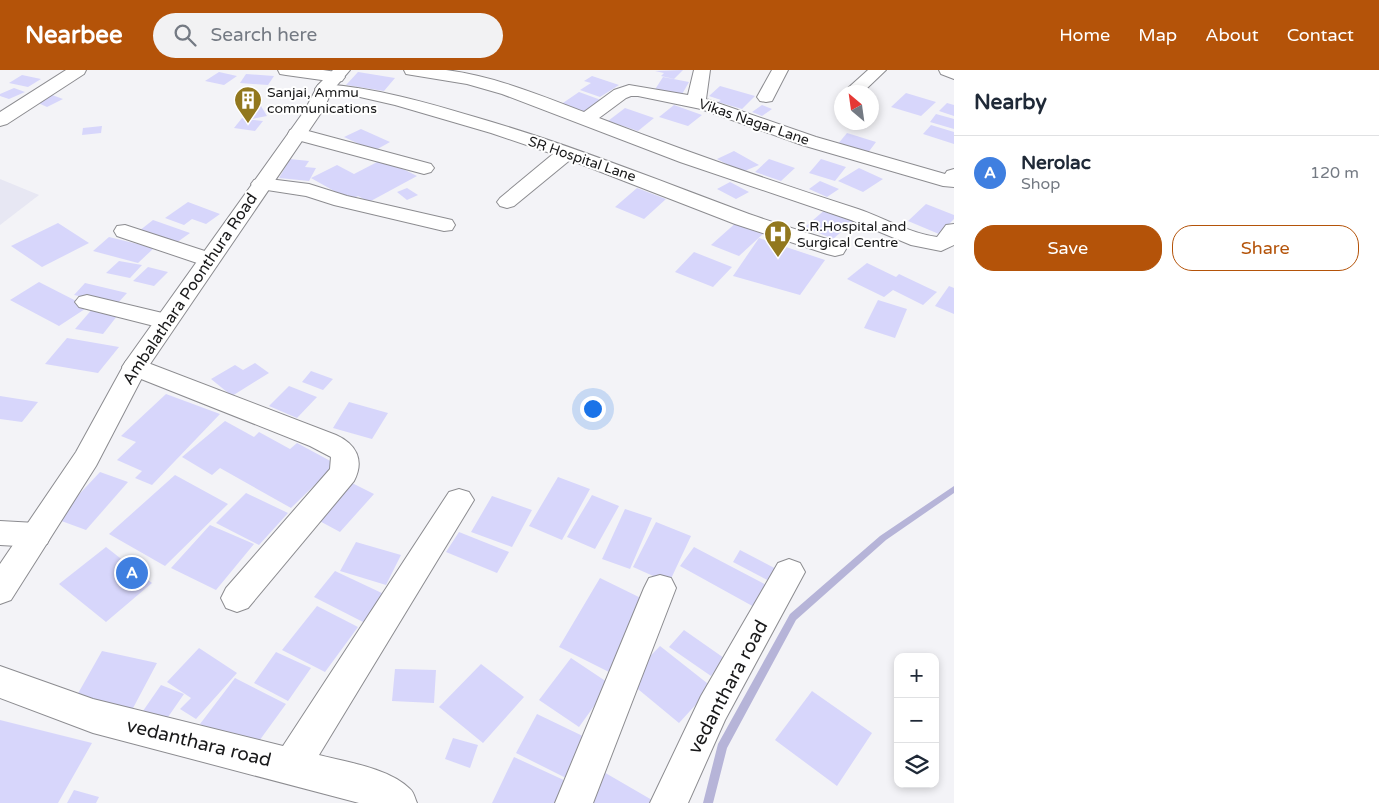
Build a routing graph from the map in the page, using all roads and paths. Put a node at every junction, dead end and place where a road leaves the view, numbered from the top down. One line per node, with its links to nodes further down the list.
1 (78, 70): 16 (street)
2 (286, 70): 10 (street, SR Hospital Lane)
3 (412, 70): 11 (street)
4 (493, 70): 11 (street)
5 (702, 70): 14 (street)
6 (780, 70): 13 (street)
7 (878, 70): 12 (street)
8 (947, 70): 9 (street)
9 (954, 74)
10 (334, 79): 17 (street, Ambalathara Poonthura Road); 18 (street, SR Hospital Lane)
11 (478, 82): 15 (street)
12 (860, 85)
13 (766, 97)
14 (696, 102): 15 (street, Vikas Nagar Lane); 20 (street, Vikas Nagar Lane)
15 (586, 119): 24 (street)
16 (0, 120)
17 (297, 134): 19 (street); 21 (street, Ambalathara Poonthura Road)
18 (566, 153): 22 (street); 26 (street, SR Hospital Lane)
19 (424, 168)
20 (953, 180)
21 (261, 184): 23 (street); 27 (street, Ambalathara Poonthura Road)
22 (507, 202)
23 (444, 225)
24 (954, 230)
25 (125, 231): 27 (street)
26 (835, 249)
27 (209, 260): 29 (street, Ambalathara Poonthura Road)
28 (87, 302): 29 (street)
29 (166, 321): 30 (street, Ambalathara Poonthura Road)
30 (135, 367): 33 (street, Ambalathara Poonthura Road); 37 (street)
31 (459, 500): 39 (street)
32 (0, 533): 33 (street)
33 (36, 535): 36 (street, Ambalathara Poonthura Road)
34 (789, 572): 42 (street, vedanthara road)
35 (660, 588): 41 (street)
36 (0, 590)
37 (237, 598)
38 (0, 682): 39 (street, vedanthara road)
39 (291, 766): 40 (street, vedanthara road)
40 (398, 803)
41 (574, 803)
42 (669, 803)

